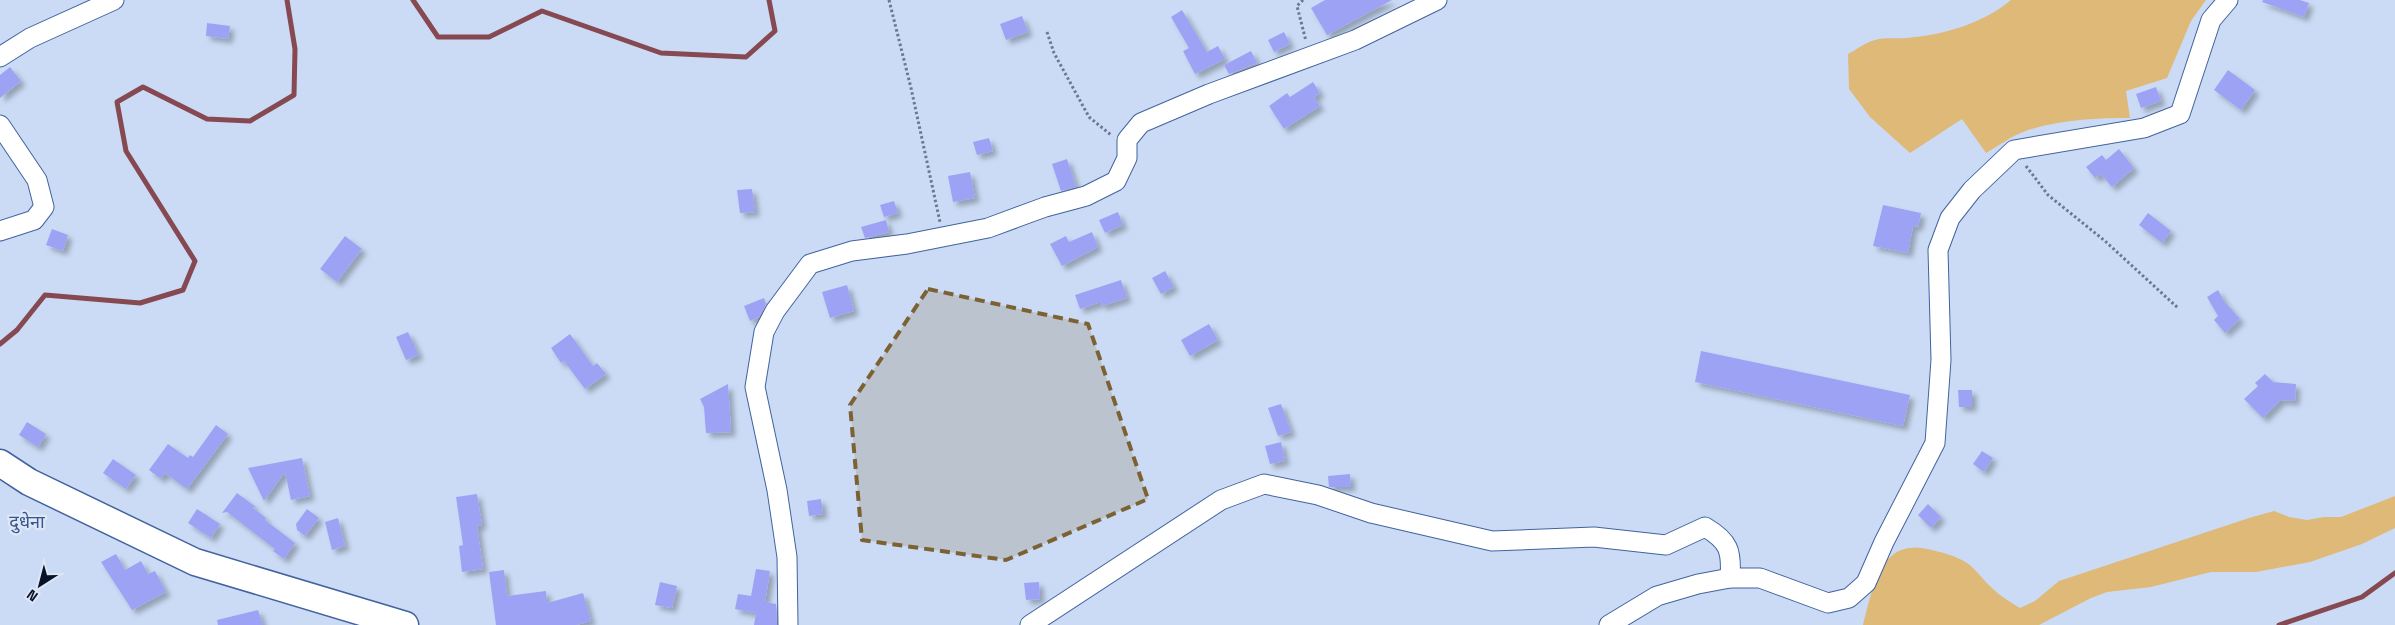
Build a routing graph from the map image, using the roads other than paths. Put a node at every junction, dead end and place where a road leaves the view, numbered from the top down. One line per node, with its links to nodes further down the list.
1 (114, 0): 4 (street)
2 (1437, 0): 10 (street)
3 (2228, 0): 8 (street)
4 (0, 57)
5 (0, 125): 6 (street)
6 (0, 231)
7 (0, 463): 9 (main road)
8 (1730, 578): 11 (street); 12 (street)
9 (405, 625)
10 (788, 625)
11 (1030, 625)
12 (1609, 625)

